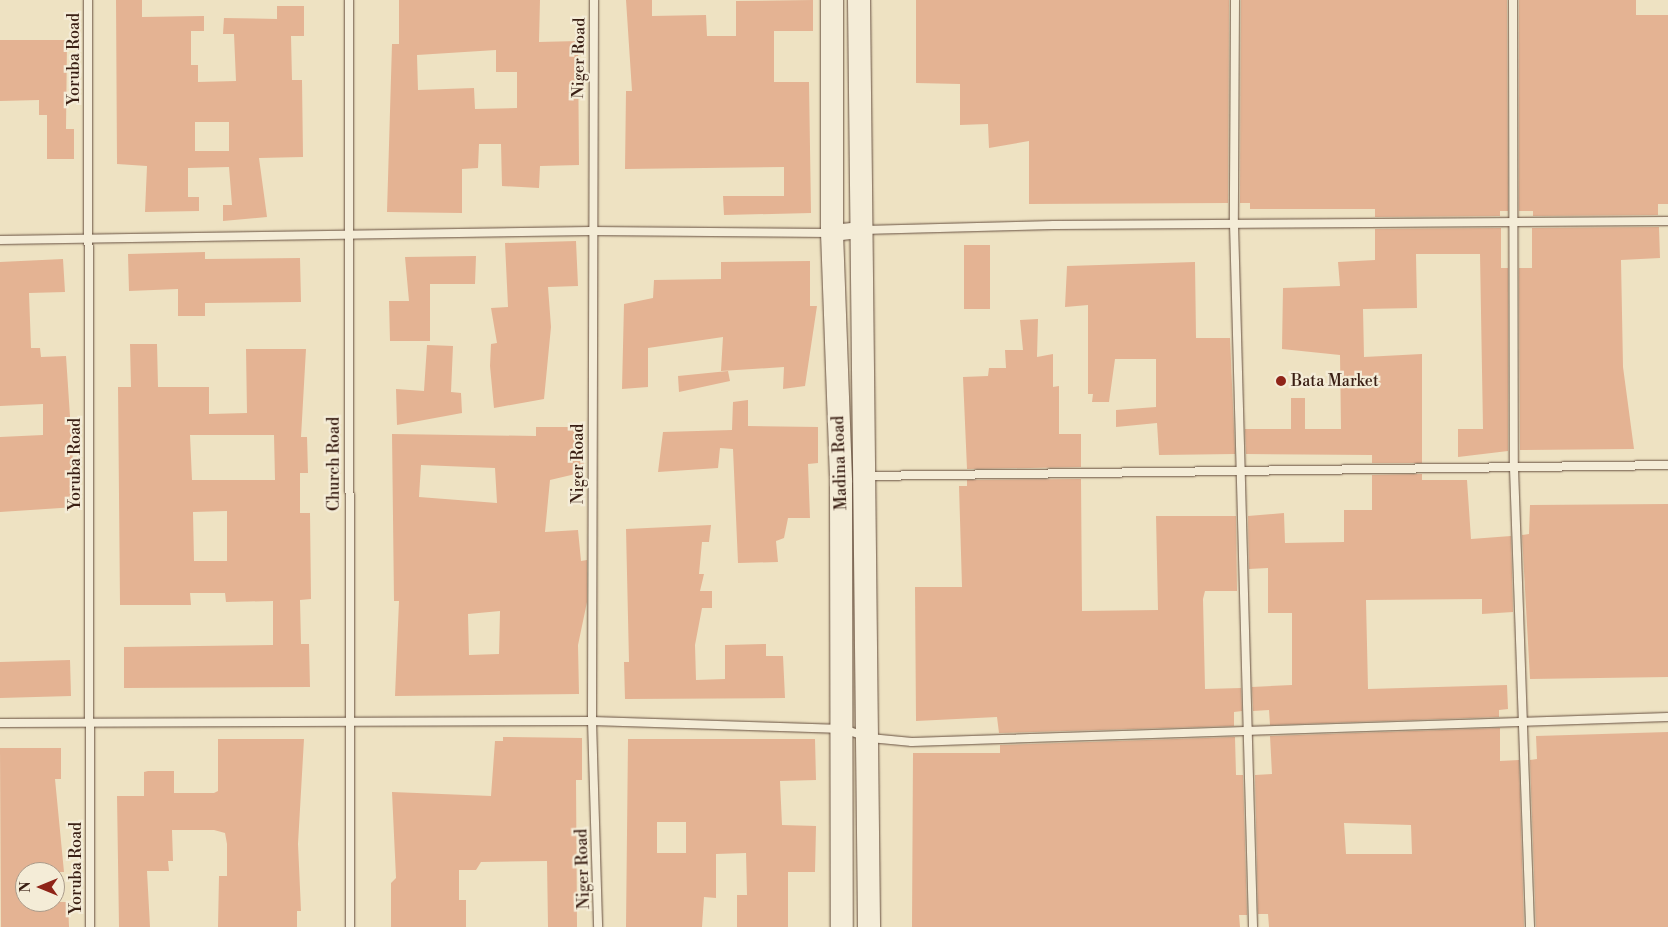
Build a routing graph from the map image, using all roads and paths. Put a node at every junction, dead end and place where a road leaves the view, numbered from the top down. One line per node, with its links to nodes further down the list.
1 (88, 0): 16 (lane, Yoruba Road)
2 (349, 0): 14 (lane, Church Road)
3 (594, 0): 12 (lane, Niger Road)
4 (832, 0): 13 (main road, Madina Road)
5 (859, 0): 11 (main road, Madina Road)
6 (1235, 0): 10 (lane)
7 (1513, 0): 8 (lane)
8 (1513, 221): 9 (lane); 10 (lane); 18 (lane)
9 (1668, 221)
10 (1234, 224): 11 (lane); 19 (lane)
11 (862, 230): 13 (street); 20 (main road, Madina Road)
12 (590, 231): 13 (lane); 14 (lane); 22 (lane, Niger Road)
13 (832, 233): 27 (main road, Madina Road)
14 (347, 236): 16 (lane); 24 (lane, Church Road)
15 (0, 240): 16 (lane)
16 (88, 242): 23 (lane, Yoruba Road)
17 (1668, 465): 18 (lane)
18 (1514, 468): 19 (lane); 25 (lane)
19 (1239, 471): 20 (lane); 28 (lane)
20 (865, 476): 29 (main road, Madina Road)
21 (1668, 717): 25 (lane)
22 (592, 721): 24 (lane); 27 (lane); 32 (lane, Niger Road)
23 (90, 722): 24 (lane); 26 (lane); 30 (lane, Yoruba Road)
24 (348, 722): 31 (lane, Church Road)
25 (1523, 722): 28 (lane); 36 (lane)
26 (0, 723)
27 (843, 729): 29 (lane); 33 (main road, Madina Road)
28 (1251, 730): 29 (lane); 35 (lane)
29 (870, 738): 34 (main road, Madina Road)
30 (90, 927)
31 (350, 927)
32 (598, 927)
33 (842, 927)
34 (869, 927)
35 (1253, 927)
36 (1530, 927)

